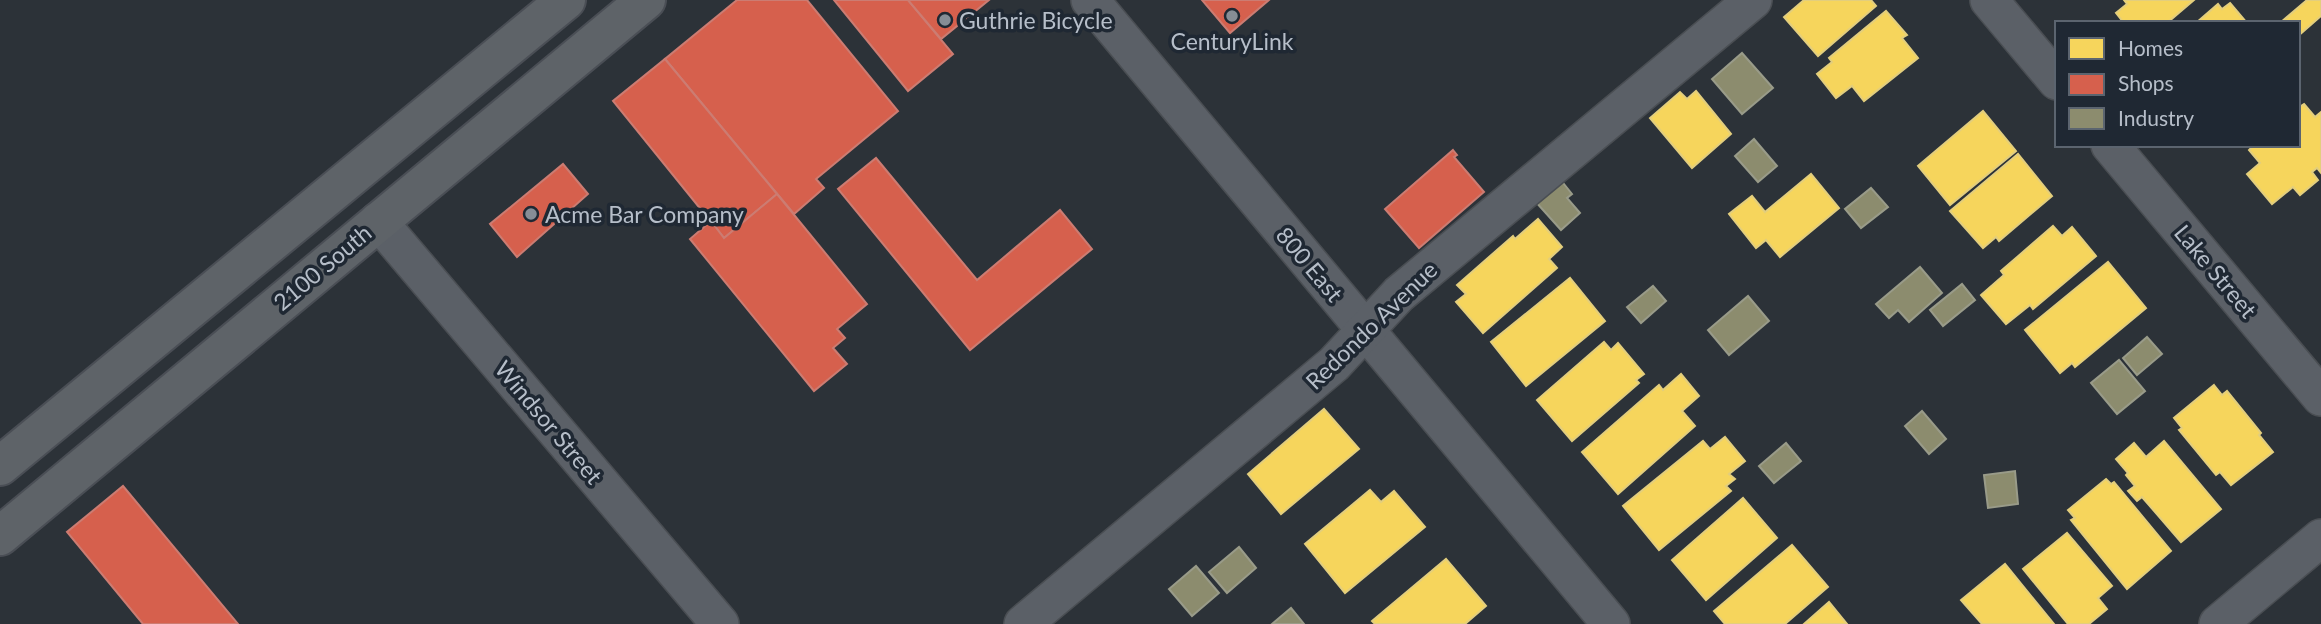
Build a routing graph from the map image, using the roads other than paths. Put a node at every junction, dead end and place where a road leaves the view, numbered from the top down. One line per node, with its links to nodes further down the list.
1 (566, 0): 9 (main road)
2 (594, 0): 10 (main road)
3 (646, 0): 10 (main road, 2100 South)
4 (1090, 0): 11 (street, 800 East)
5 (1753, 0): 11 (street, Redondo Avenue)
6 (1989, 0): 7 (street)
7 (2055, 79)
8 (2112, 147): 12 (street, Lake Street)
9 (344, 181): 13 (main road); 14 (main road)
10 (378, 221): 13 (main road, 2100 South); 17 (street, Windsor Street)
11 (1366, 331): 18 (street, Redondo Avenue); 19 (street, 800 East)
12 (2321, 397)
13 (128, 429): 15 (main road, 2100 South)
14 (0, 466)
15 (0, 536)
16 (2321, 538): 20 (street)
17 (720, 624)
18 (1023, 624)
19 (1611, 624)
20 (2218, 624)

